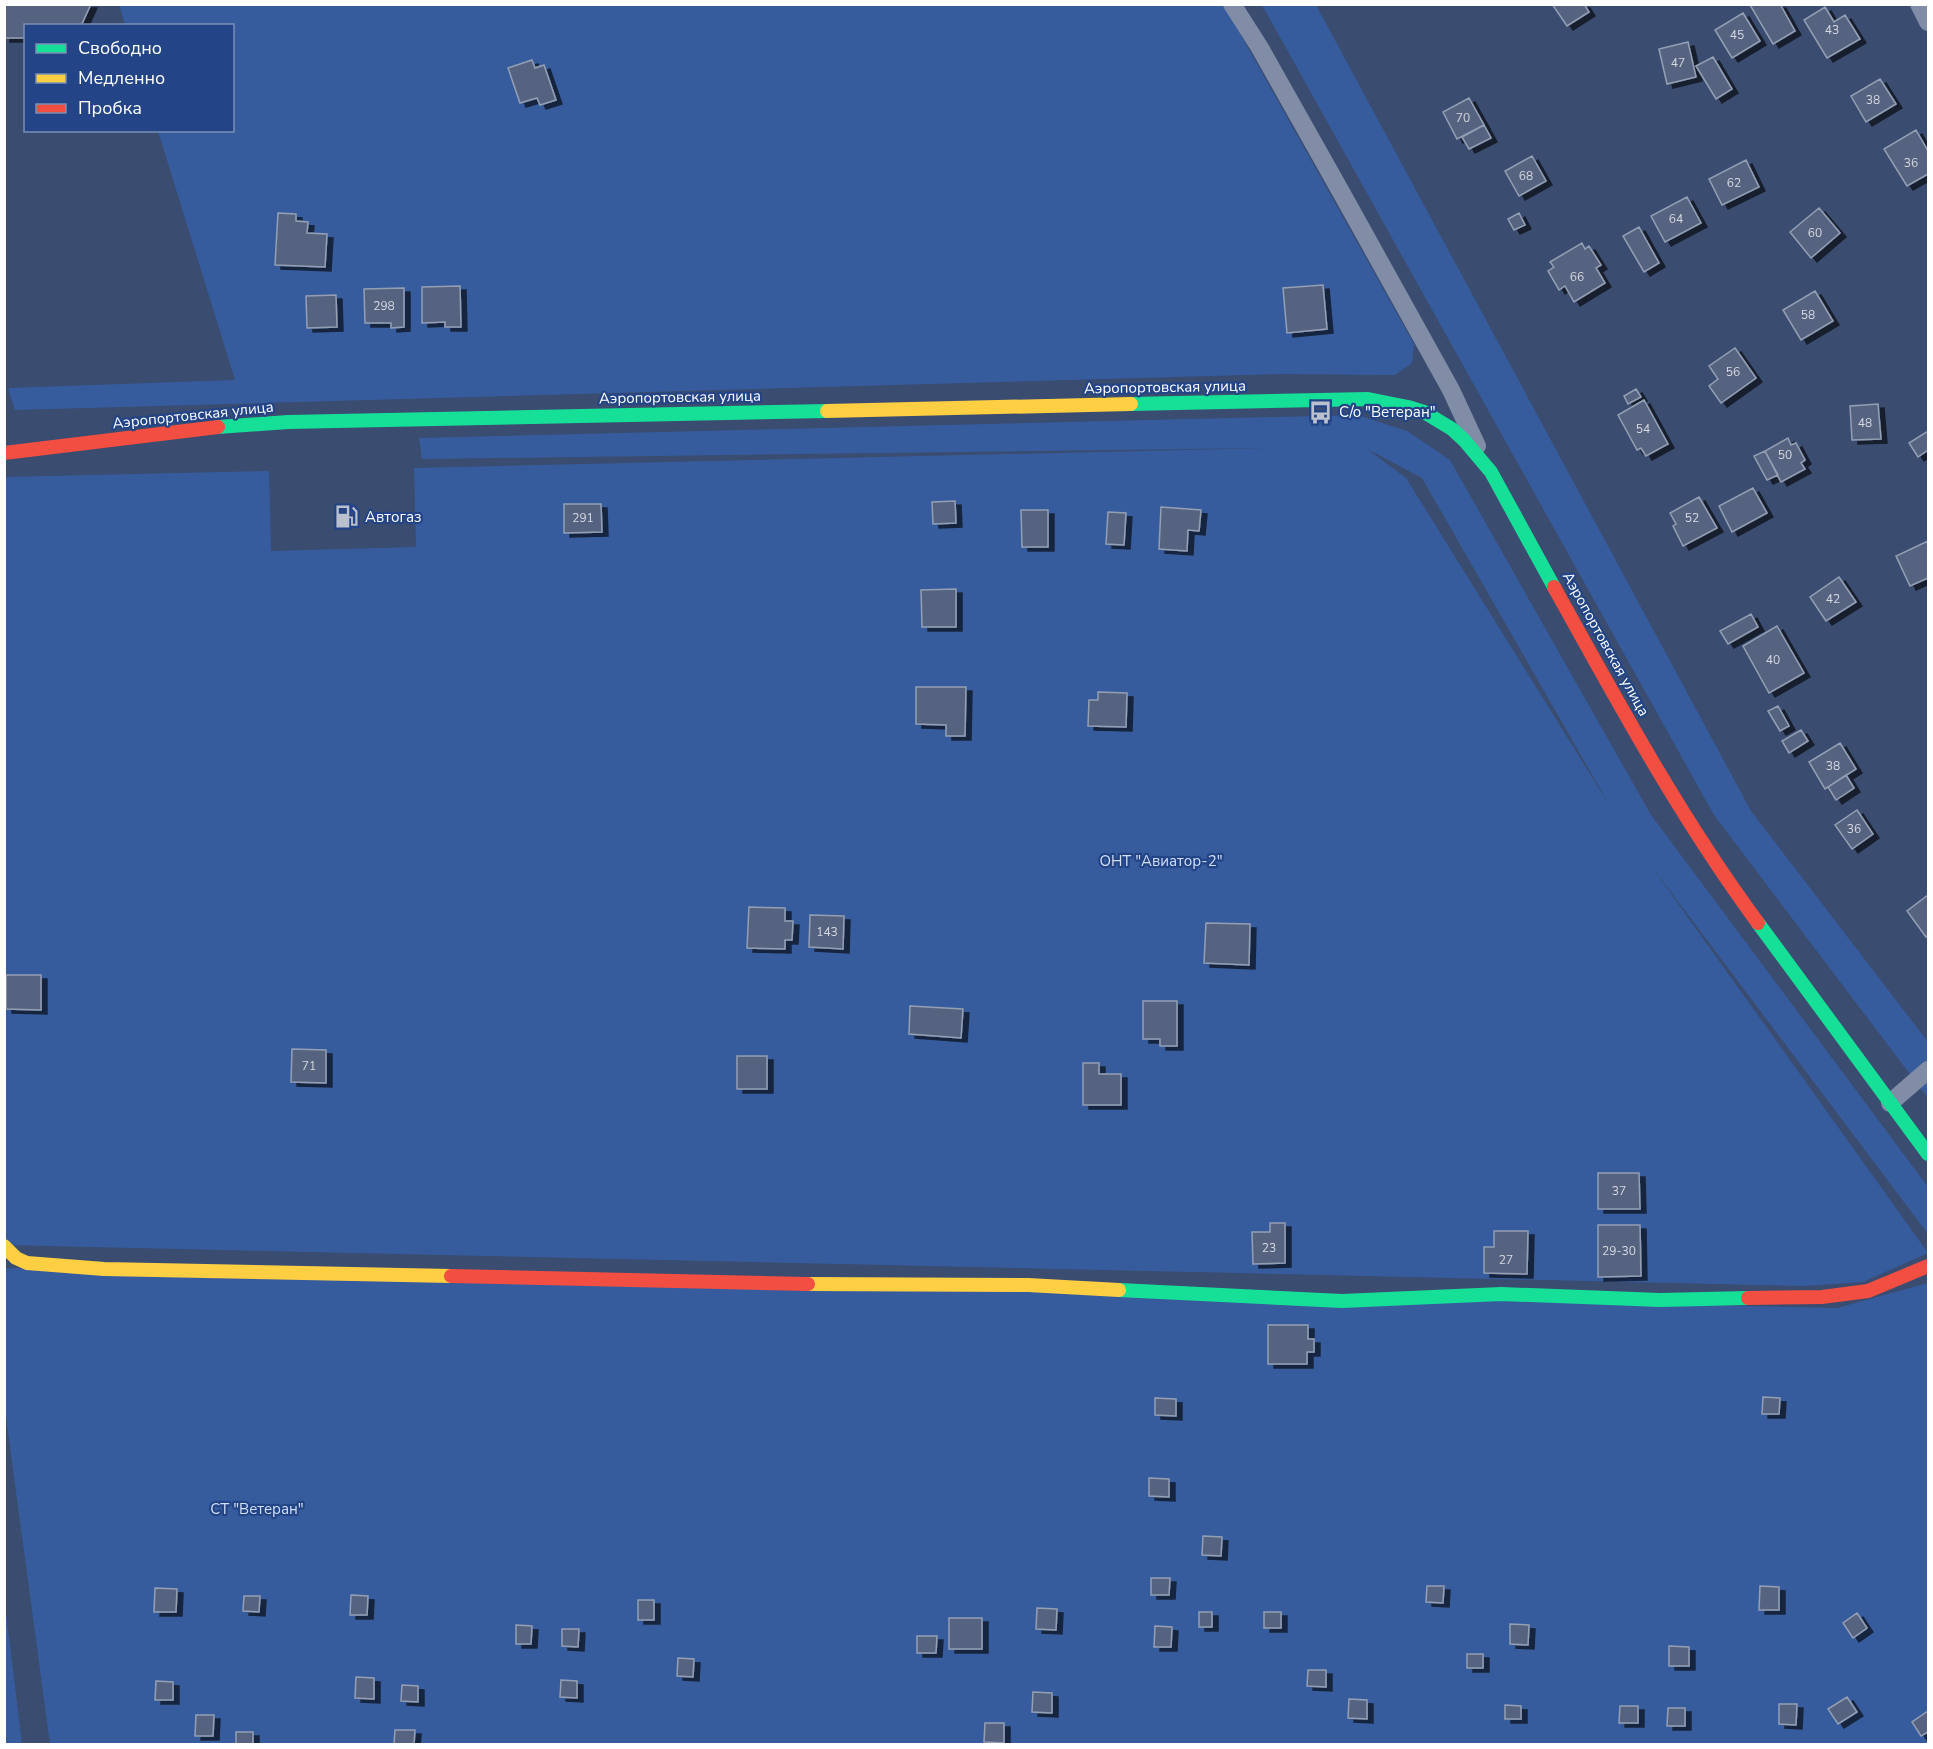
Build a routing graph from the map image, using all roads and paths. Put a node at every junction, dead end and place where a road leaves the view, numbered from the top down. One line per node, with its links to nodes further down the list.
1 (1232, 4): 5 (street)
2 (1919, 4): 3 (street)
3 (1929, 22)
4 (4, 453): 5 (street, Аэропортовская улица)
5 (1491, 472): 7 (street, Аэропортовская улица)
6 (1929, 1070): 7 (street)
7 (1890, 1103): 8 (street, Аэропортовская улица)
8 (1929, 1154)
9 (4, 1246): 10 (street)
10 (1929, 1266)

